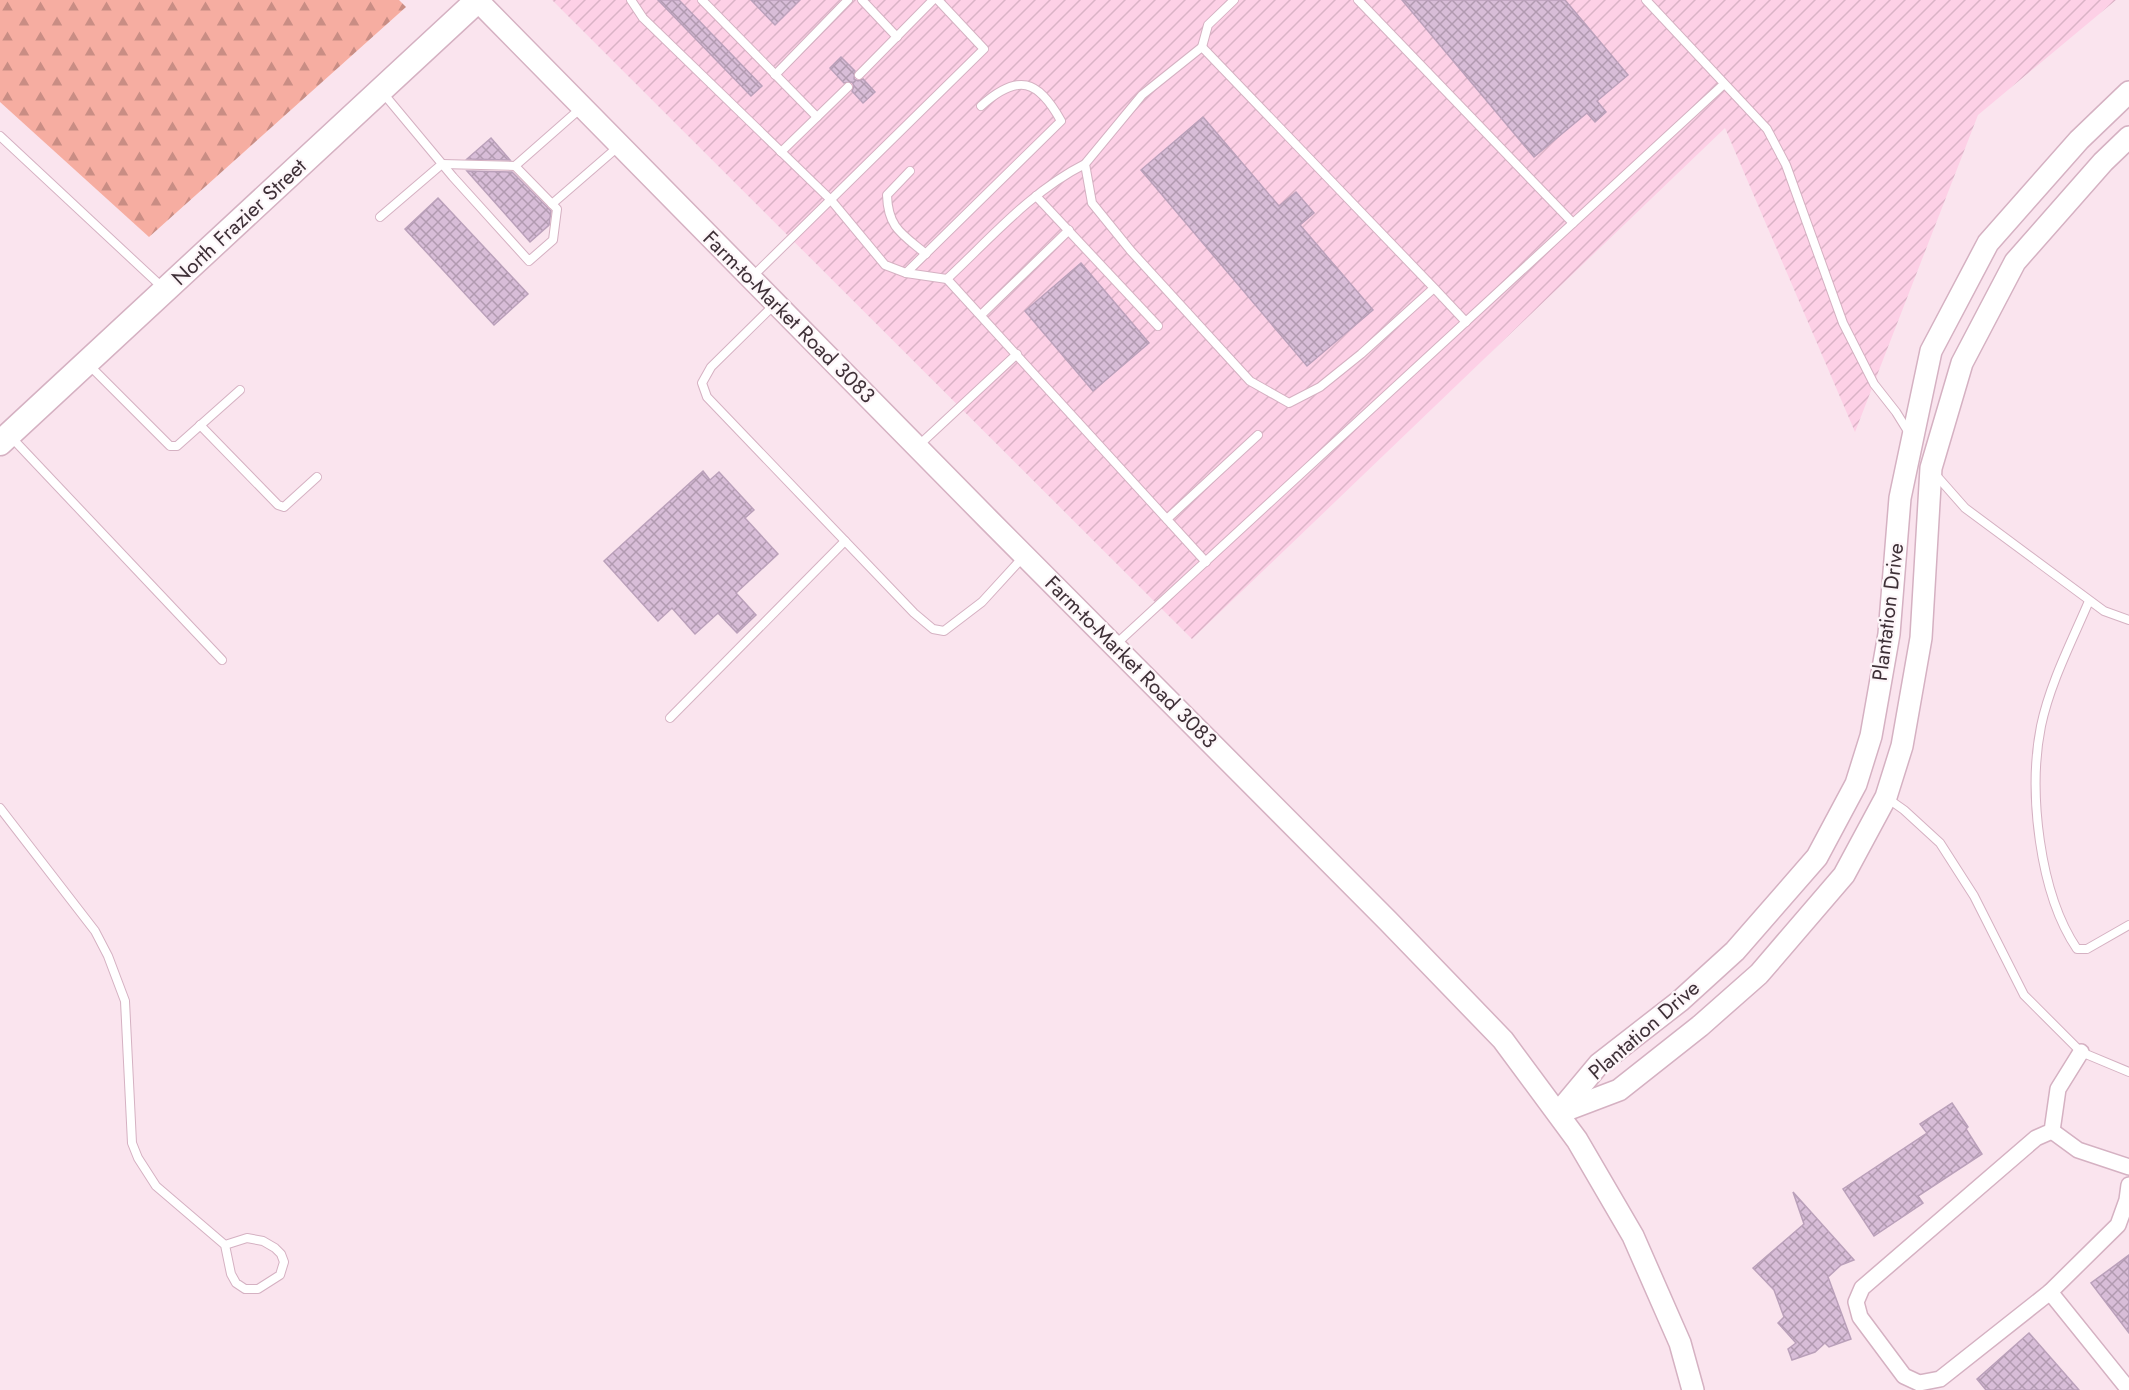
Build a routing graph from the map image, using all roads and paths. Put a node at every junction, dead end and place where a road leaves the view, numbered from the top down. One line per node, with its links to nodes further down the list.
1 (477, 0): 17 (main road, North Frazier Street); 20 (street, Farm-to-Market Road 3083)
2 (631, 0): 25 (lane)
3 (702, 0): 13 (lane)
4 (848, 0): 13 (lane)
5 (862, 0): 11 (lane)
6 (933, 0): 11 (lane)
7 (938, 0): 31 (lane)
8 (1234, 0): 12 (lane)
9 (1358, 0): 34 (lane)
10 (1646, 0): 15 (lane)
11 (897, 37): 14 (lane)
12 (1202, 47): 27 (lane); 40 (lane)
13 (775, 75): 21 (lane)
14 (859, 75)
15 (1725, 84): 34 (lane); 52 (lane)
16 (848, 87): 21 (lane)
17 (381, 90): 26 (lane); 41 (main road, North Frazier Street)
18 (2129, 92): 52 (street, Plantation Drive)
19 (981, 106): 36 (lane)
20 (582, 107): 24 (street, Farm-to-Market Road 3083); 28 (lane)
21 (817, 117): 25 (lane)
22 (0, 136): 41 (lane)
23 (2129, 137): 54 (street, Plantation Drive)
24 (620, 146): 32 (lane); 38 (street, Farm-to-Market Road 3083)
25 (781, 152): 31 (lane)
26 (442, 164): 28 (lane); 32 (lane); 33 (lane)
27 (1084, 164): 30 (lane); 40 (lane)
28 (515, 166): 32 (lane)
29 (910, 171): 36 (lane)
30 (1036, 196): 35 (lane); 39 (lane)
31 (831, 200): 37 (lane); 38 (lane)
32 (552, 204)
33 (380, 217)
34 (1573, 223): 44 (lane)
35 (1069, 230): 43 (lane); 45 (lane)
36 (926, 254): 37 (lane)
37 (906, 273): 39 (lane)
38 (751, 278): 42 (street, Farm-to-Market Road 3083)
39 (947, 279): 43 (lane)
40 (1434, 288): 44 (lane)
41 (165, 290): 47 (main road, North Frazier Street)
42 (776, 304): 53 (street, Farm-to-Market Road 3083); 57 (lane)
43 (981, 315): 46 (lane)
44 (1466, 322): 59 (lane)
45 (1158, 326)
46 (1017, 354): 53 (lane); 56 (lane)
47 (87, 363): 49 (lane); 51 (main road, North Frazier Street)
48 (240, 390): 49 (lane)
49 (200, 425): 55 (lane)
50 (1258, 435): 56 (lane)
51 (4, 439): 63 (lane)
52 (1916, 444): 65 (street, Plantation Drive)
53 (917, 447): 58 (street, Farm-to-Market Road 3083)
54 (1928, 464): 60 (lane); 66 (street, Plantation Drive)
55 (317, 477)
56 (1167, 519): 59 (lane)
57 (845, 541): 58 (lane); 64 (lane)
58 (1025, 555): 62 (street, Farm-to-Market Road 3083)
59 (1206, 562): 62 (lane)
60 (2089, 601): 61 (lane); 68 (lane)
61 (2129, 620)
62 (1116, 645): 71 (street, Farm-to-Market Road 3083)
63 (222, 660)
64 (670, 718)
65 (1856, 784): 66 (street); 71 (street, Plantation Drive)
66 (1886, 797): 69 (lane); 71 (street, Plantation Drive)
67 (0, 808): 76 (lane)
68 (2129, 925)
69 (2081, 1052): 70 (lane); 72 (street)
70 (2129, 1072)
71 (1558, 1113): 78 (street, Farm-to-Market Road 3083)
72 (2052, 1131): 73 (street); 77 (street)
73 (2129, 1167)
74 (2129, 1185): 75 (street)
75 (2126, 1216): 77 (street)
76 (225, 1245): 76 (lane)
77 (2050, 1292): 79 (street)
78 (1693, 1390)
79 (2129, 1390)

